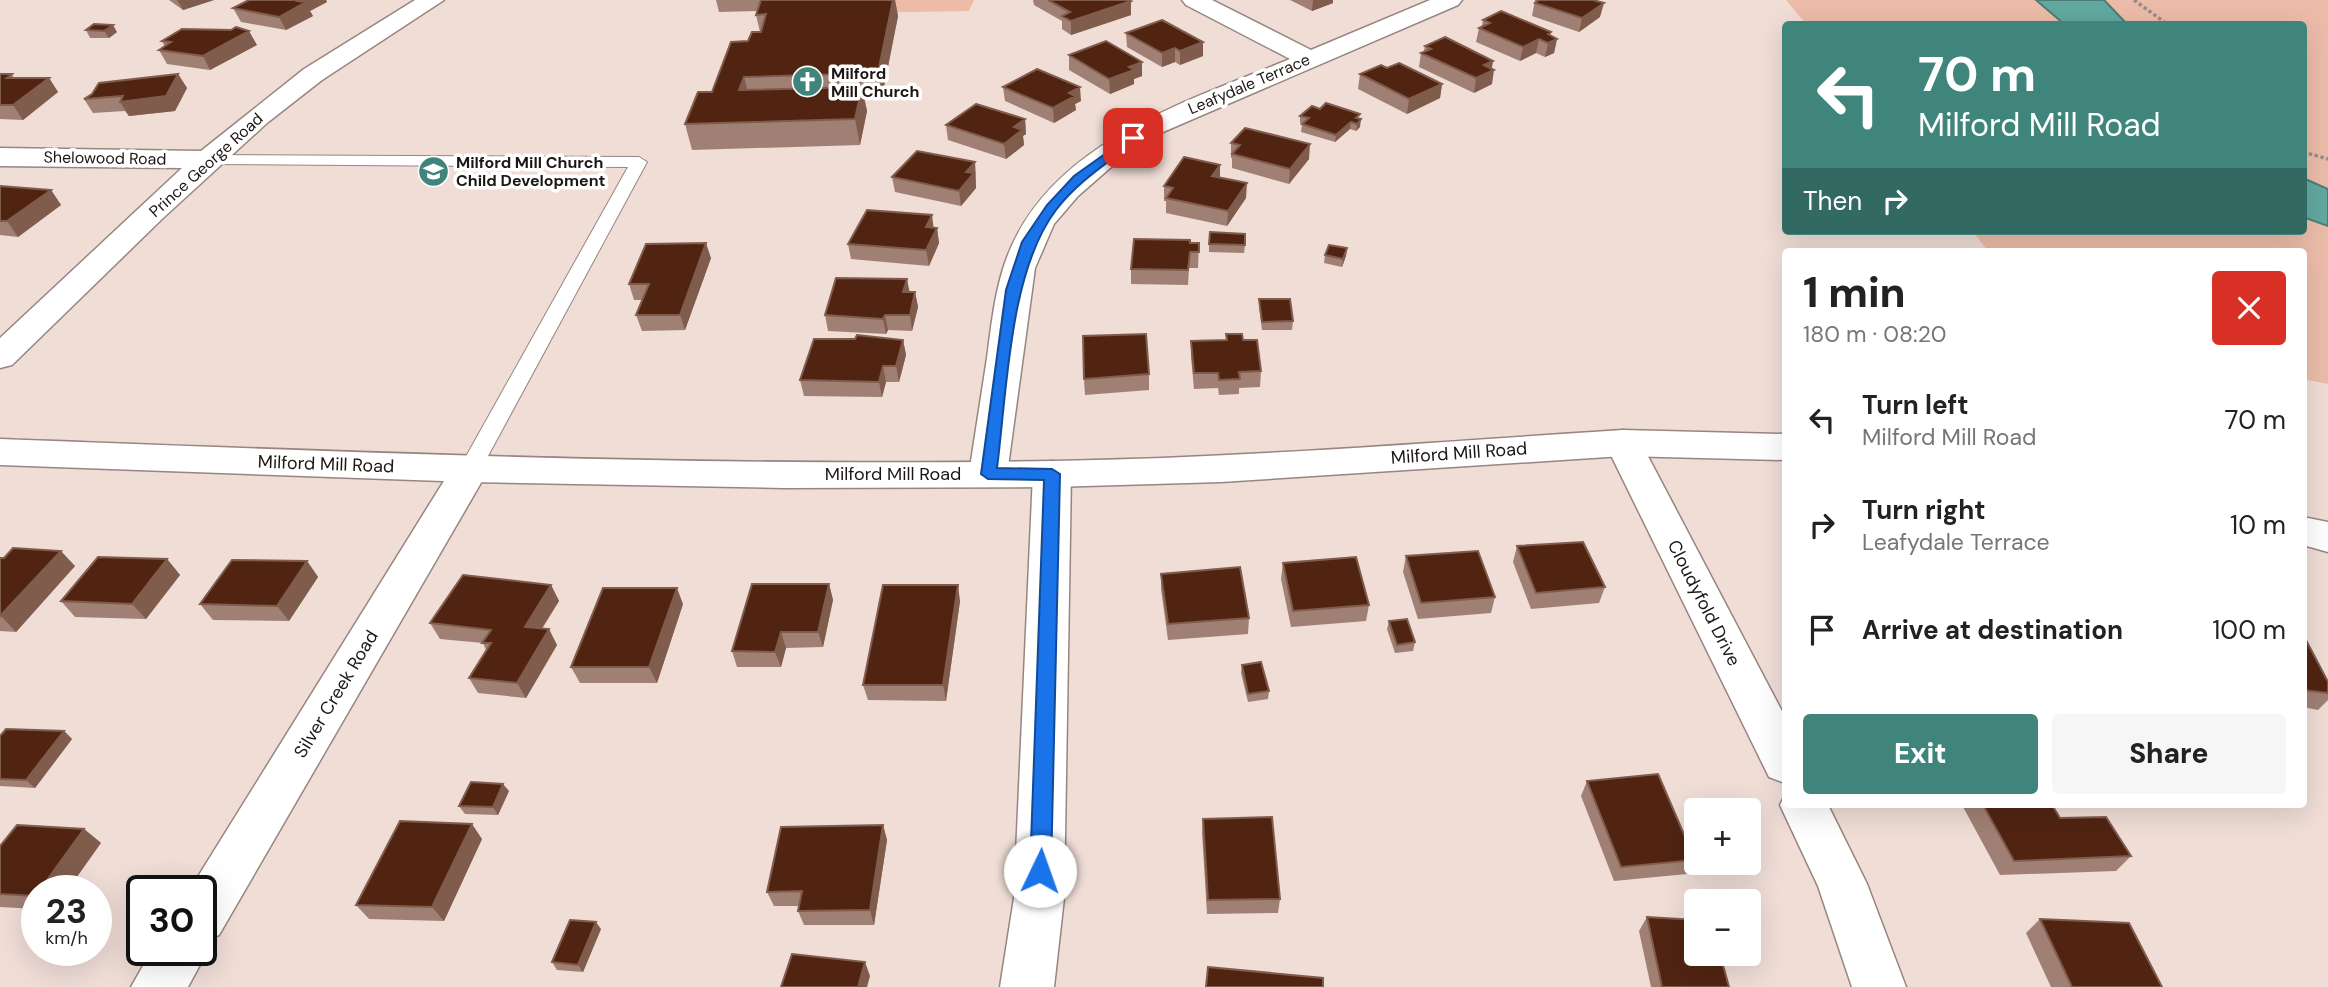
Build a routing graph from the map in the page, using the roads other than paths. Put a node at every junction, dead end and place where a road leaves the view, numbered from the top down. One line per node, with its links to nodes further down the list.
1 (432, 0): 6 (street, Prince George Road)
2 (1194, 0): 4 (street)
3 (1450, 0): 4 (street, Leafydale Terrace)
4 (1308, 58): 12 (street, Leafydale Terrace)
5 (0, 157): 6 (street, Shelowood Road)
6 (209, 160): 7 (street, Prince George Road); 11 (lane)
7 (0, 357)
8 (1623, 443): 9 (street, Milford Mill Road); 13 (street, Milford Mill Road); 16 (street, Cloudyfold Drive)
9 (1782, 447)
10 (0, 452): 11 (street, Milford Mill Road)
11 (470, 469): 12 (street, Milford Mill Road); 18 (street, Silver Creek Road)
12 (988, 474): 13 (street, Milford Mill Road)
13 (1052, 474): 21 (street)
14 (2307, 532): 15 (street)
15 (2328, 537)
16 (1782, 757)
17 (1805, 808): 22 (street)
18 (217, 891)
19 (172, 966): 20 (street)
20 (158, 987)
21 (1027, 987)
22 (1879, 987)

